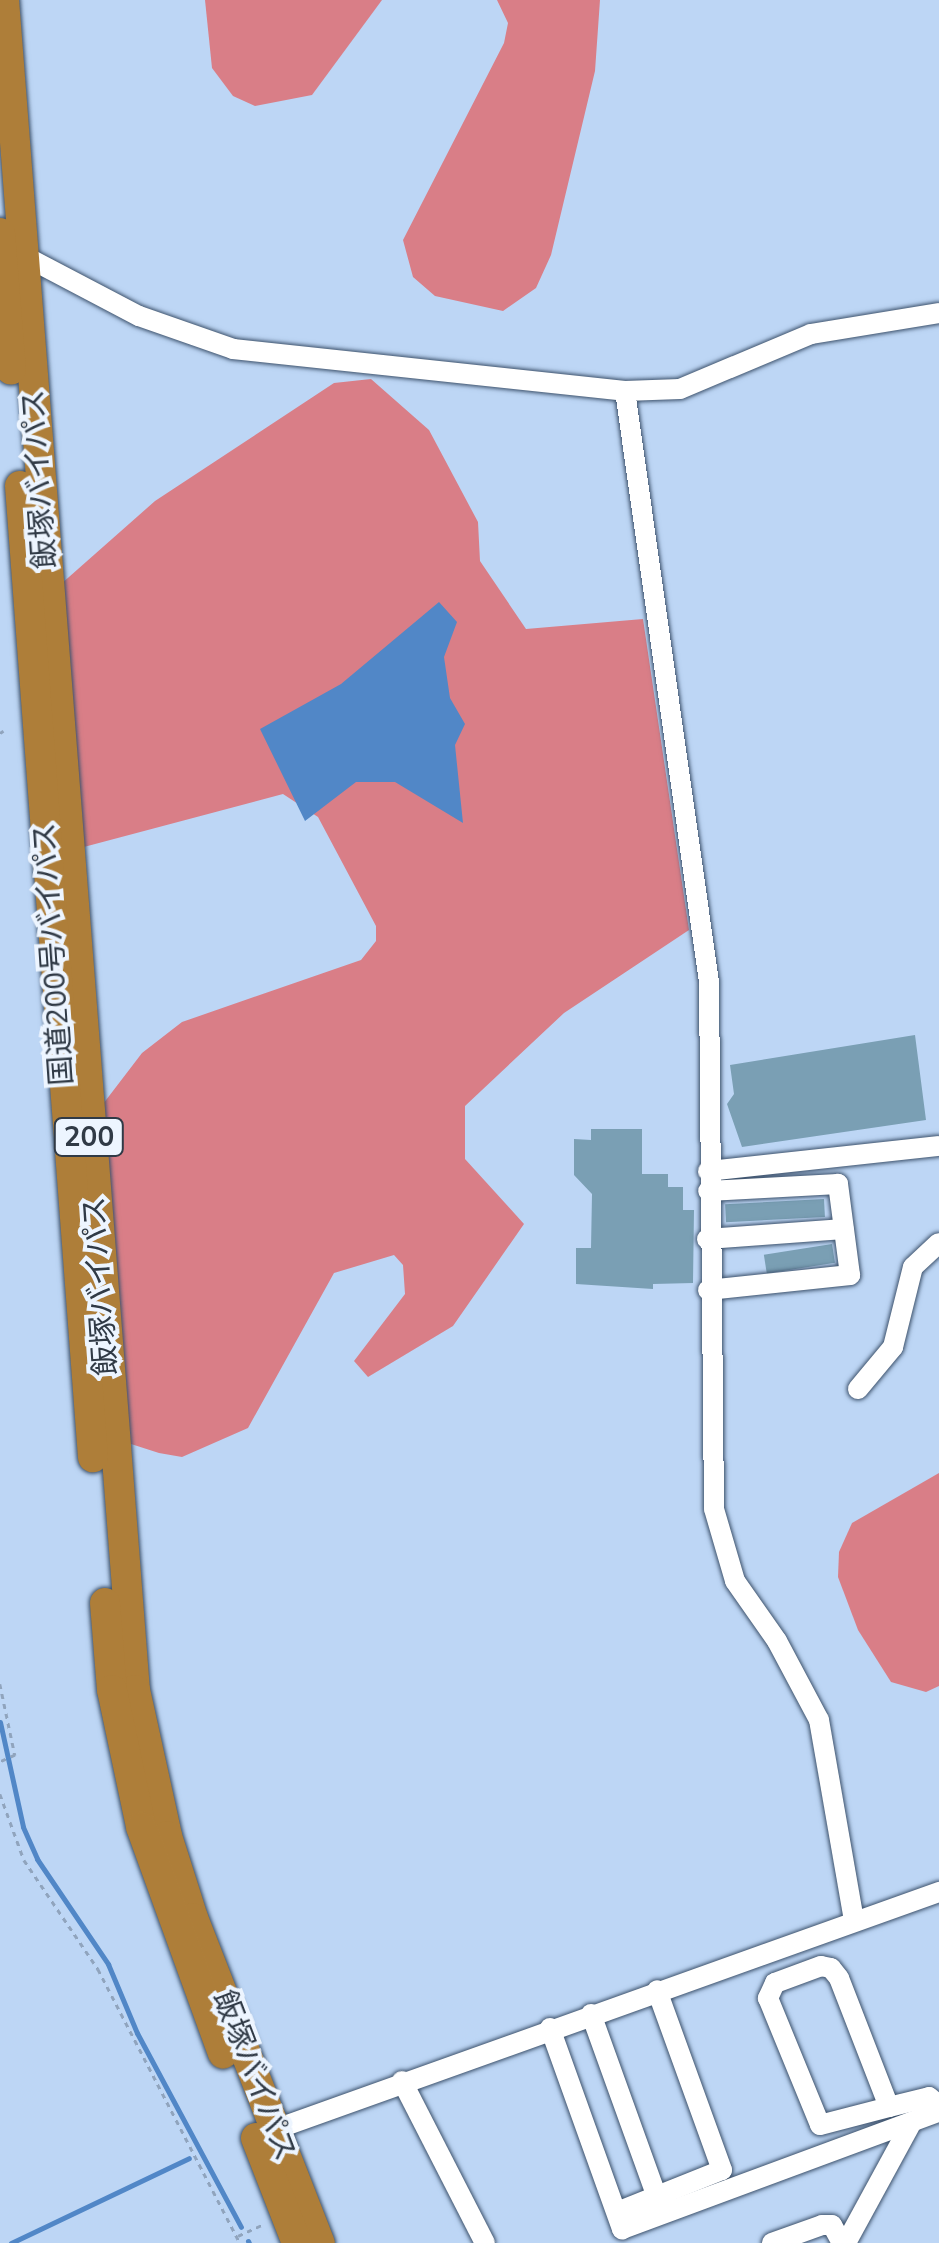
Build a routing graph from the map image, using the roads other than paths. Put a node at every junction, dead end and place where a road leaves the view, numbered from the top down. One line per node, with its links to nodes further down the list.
1 (4, 0): 3 (highway, 200)
2 (0, 232): 3 (highway, 国道200号バイパス / 200)
3 (8, 248): 5 (street); 22 (highway, 国道200号バイパス / 200)
4 (939, 313): 5 (street)
5 (625, 392): 7 (street)
6 (939, 1146): 7 (street)
7 (708, 1181): 8 (street); 9 (street)
8 (844, 1229): 9 (street); 11 (street)
9 (707, 1239): 11 (street)
10 (939, 1243): 12 (street)
11 (708, 1290): 14 (street)
12 (858, 1389)
13 (939, 1892): 14 (street)
14 (854, 1920): 15 (street)
15 (657, 1990): 16 (street); 23 (street)
16 (591, 2014): 17 (street); 23 (street)
17 (550, 2028): 18 (street); 24 (street)
18 (402, 2081): 22 (street); 26 (street)
19 (889, 2107): 19 (street); 20 (street)
20 (939, 2108): 21 (street)
21 (912, 2122): 24 (street); 28 (street)
22 (265, 2133): 25 (highway, 国道200号バイパス / 200)
23 (656, 2197): 24 (street)
24 (621, 2228)
25 (315, 2242)
26 (485, 2243)
27 (772, 2243): 28 (street)
28 (844, 2243)

